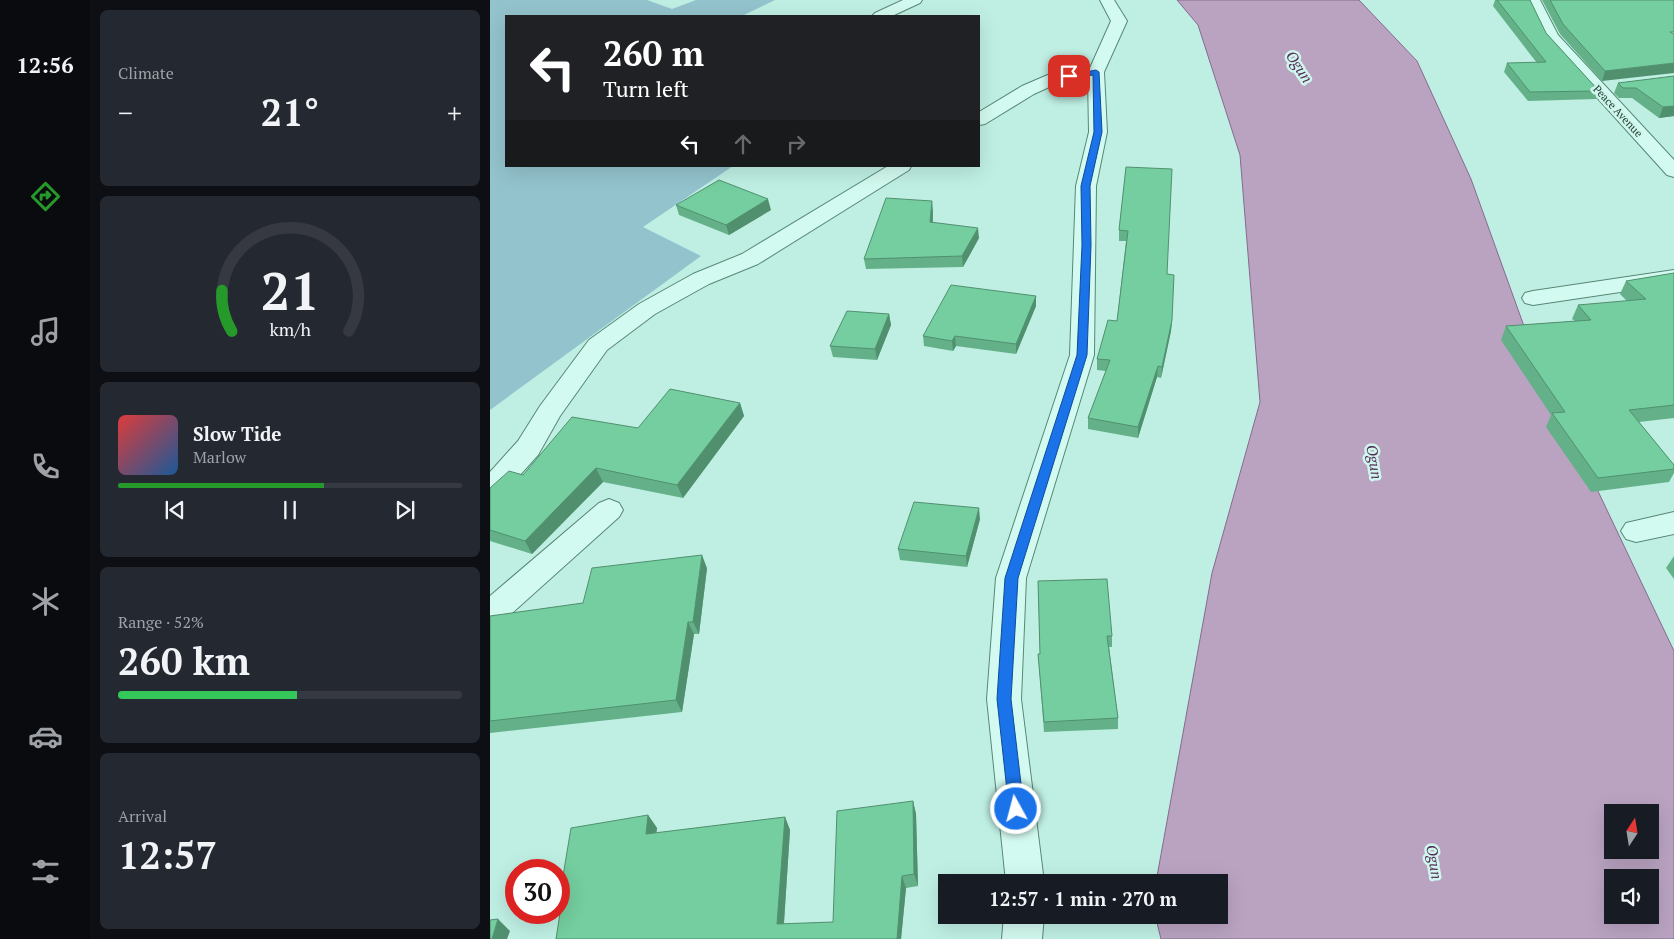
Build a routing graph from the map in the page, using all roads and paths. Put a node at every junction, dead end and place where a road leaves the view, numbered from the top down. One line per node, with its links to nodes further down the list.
1 (915, 0): 4 (street)
2 (1106, 0): 5 (street)
3 (1534, 0): 7 (street, Peace Avenue)
4 (882, 15)
5 (1096, 72): 8 (street); 18 (street)
6 (1616, 87): 7 (street)
7 (1597, 89): 10 (street, Peace Avenue)
8 (980, 119)
9 (900, 167): 13 (street)
10 (1674, 171)
11 (1674, 277): 12 (street)
12 (1533, 298)
13 (490, 490)
14 (609, 510): 17 (street)
15 (1674, 523): 16 (street)
16 (1636, 530)
17 (490, 614)
18 (1024, 874)
19 (1023, 924): 20 (street)
20 (1022, 939)

